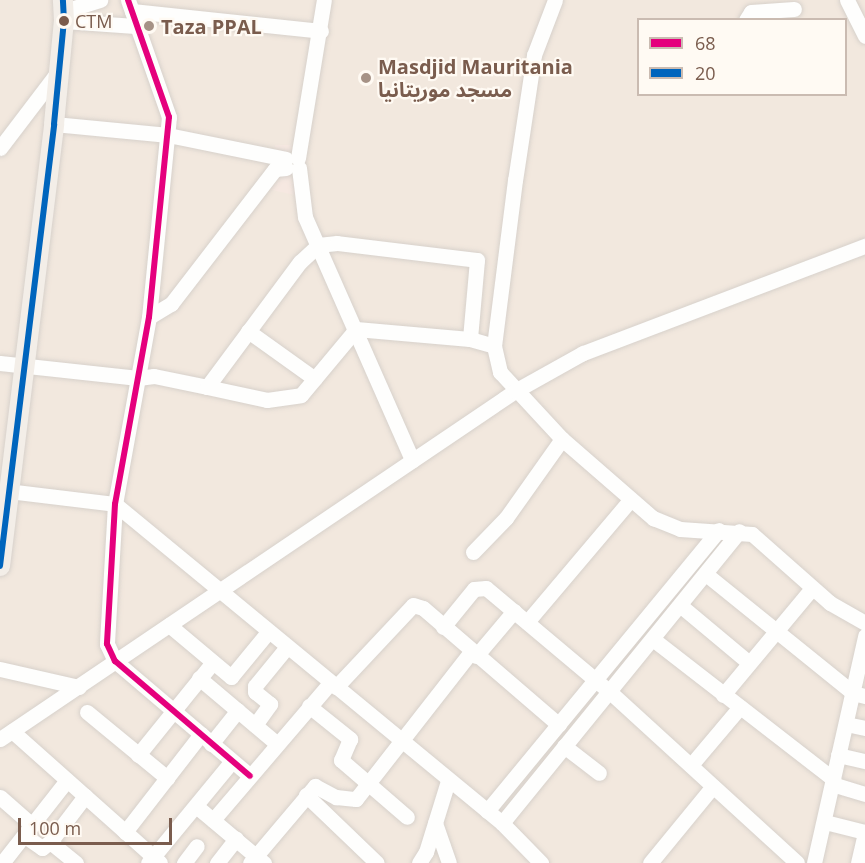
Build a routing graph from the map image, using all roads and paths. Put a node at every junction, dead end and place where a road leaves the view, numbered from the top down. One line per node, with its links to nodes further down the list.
1 (100, 0): 6 (street)
2 (324, 0): 9 (street)
3 (555, 0): 22 (street)
4 (847, 0): 10 (street)
5 (797, 10): 8 (street)
6 (64, 11): 7 (street); 11 (main road)
7 (131, 13): 9 (street); 13 (street)
8 (747, 18)
9 (321, 31): 15 (street)
10 (865, 36)
11 (58, 72): 12 (main road); 14 (street)
12 (54, 123): 13 (street); 24 (main road)
13 (168, 135): 15 (street); 18 (street)
14 (0, 148)
15 (292, 163): 16 (street); 18 (street)
16 (318, 245): 19 (street); 20 (street); 21 (street)
17 (865, 246): 28 (street)
18 (148, 317): 25 (street)
19 (356, 329): 21 (street); 26 (street); 30 (street)
20 (248, 331): 26 (street); 27 (street)
21 (470, 339): 22 (street)
22 (494, 346): 28 (street)
23 (0, 363): 24 (street)
24 (22, 366): 25 (street); 31 (main road)
25 (138, 378): 27 (street); 33 (street)
26 (315, 379): 27 (street)
27 (207, 387)
28 (515, 391): 29 (street); 30 (street)
29 (562, 439): 32 (street); 36 (street)
30 (412, 460): 40 (street)
31 (8, 490): 33 (street); 37 (main road)
32 (630, 500): 34 (street); 43 (street)
33 (115, 504): 40 (street); 53 (street)
34 (719, 530): 35 (street); 59 (street)
35 (739, 531): 38 (street); 39 (street)
36 (473, 552)
37 (0, 566)
38 (707, 575): 41 (street); 47 (street)
39 (812, 588): 44 (street); 47 (street)
40 (220, 591): 45 (street); 48 (street)
41 (681, 606): 50 (street); 55 (street)
42 (514, 611): 43 (street); 46 (street); 52 (street)
43 (528, 622): 59 (street)
44 (865, 623)
45 (169, 625): 53 (street); 54 (street)
46 (443, 627): 52 (street); 60 (street)
47 (775, 631): 55 (street); 65 (street)
48 (268, 632): 51 (street); 57 (street)
49 (865, 636): 65 (street)
50 (654, 639): 62 (street); 64 (street)
51 (287, 647): 60 (street); 72 (street)
52 (474, 654): 73 (street); 77 (street)
53 (115, 661): 61 (street); 68 (street)
54 (213, 662): 57 (street); 58 (street)
55 (748, 662): 64 (street)
56 (0, 669): 61 (street)
57 (231, 677): 63 (street)
58 (199, 678): 63 (street); 68 (street)
59 (596, 681): 62 (street); 73 (street)
60 (333, 685): 66 (street); 77 (street)
61 (79, 687): 75 (street)
62 (610, 692): 79 (street); 84 (street)
63 (218, 694): 69 (street)
64 (723, 695): 67 (street)
65 (859, 695): 71 (street)
66 (309, 706): 78 (street); 91 (street)
67 (740, 707): 84 (street); 90 (street)
68 (174, 710): 76 (street); 80 (street)
69 (238, 710): 72 (street); 76 (street)
70 (87, 712): 80 (street)
71 (846, 724): 74 (street); 81 (street)
72 (255, 725): 78 (street)
73 (559, 725): 98 (street)
74 (865, 728)
75 (4, 736): 88 (street)
76 (206, 739): 82 (street); 87 (street)
77 (401, 741): 89 (street); 91 (street)
78 (278, 744): 86 (street)
79 (564, 746): 85 (street); 103 (street)
80 (138, 755): 87 (street)
81 (838, 755): 83 (street); 90 (street)
82 (232, 761): 86 (street); 97 (street)
83 (865, 761)
84 (690, 765): 92 (street)
85 (599, 773)
86 (249, 776): 100 (street)
87 (166, 778): 105 (street)
88 (66, 780): 95 (street); 104 (street)
89 (448, 781): 98 (street); 102 (street)
90 (832, 782): 93 (street); 101 (street)
91 (367, 784): 94 (street); 99 (street)
92 (713, 786): 121 (street); 122 (street)
93 (865, 794)
94 (306, 795): 111 (street); 117 (street)
95 (85, 796): 105 (street); 108 (street)
96 (0, 797): 104 (street)
97 (196, 806): 100 (street); 112 (street)
98 (487, 812): 103 (street)
99 (407, 818)
100 (213, 820): 107 (street)
101 (825, 822): 106 (street); 123 (street)
102 (435, 823): 118 (street); 119 (street)
103 (502, 823): 120 (street)
104 (28, 831): 108 (street); 114 (street)
105 (125, 832): 112 (street)
106 (865, 832): 110 (street)
107 (236, 839): 111 (street); 116 (street)
108 (50, 842): 113 (street)
109 (197, 846): 115 (street)
110 (861, 857)
111 (256, 860)
112 (153, 861)
113 (74, 862)
114 (2, 863)
115 (184, 863)
116 (217, 863)
117 (377, 863)
118 (418, 863)
119 (449, 863)
120 (541, 863)
121 (650, 863)
122 (797, 863)
123 (814, 863)

